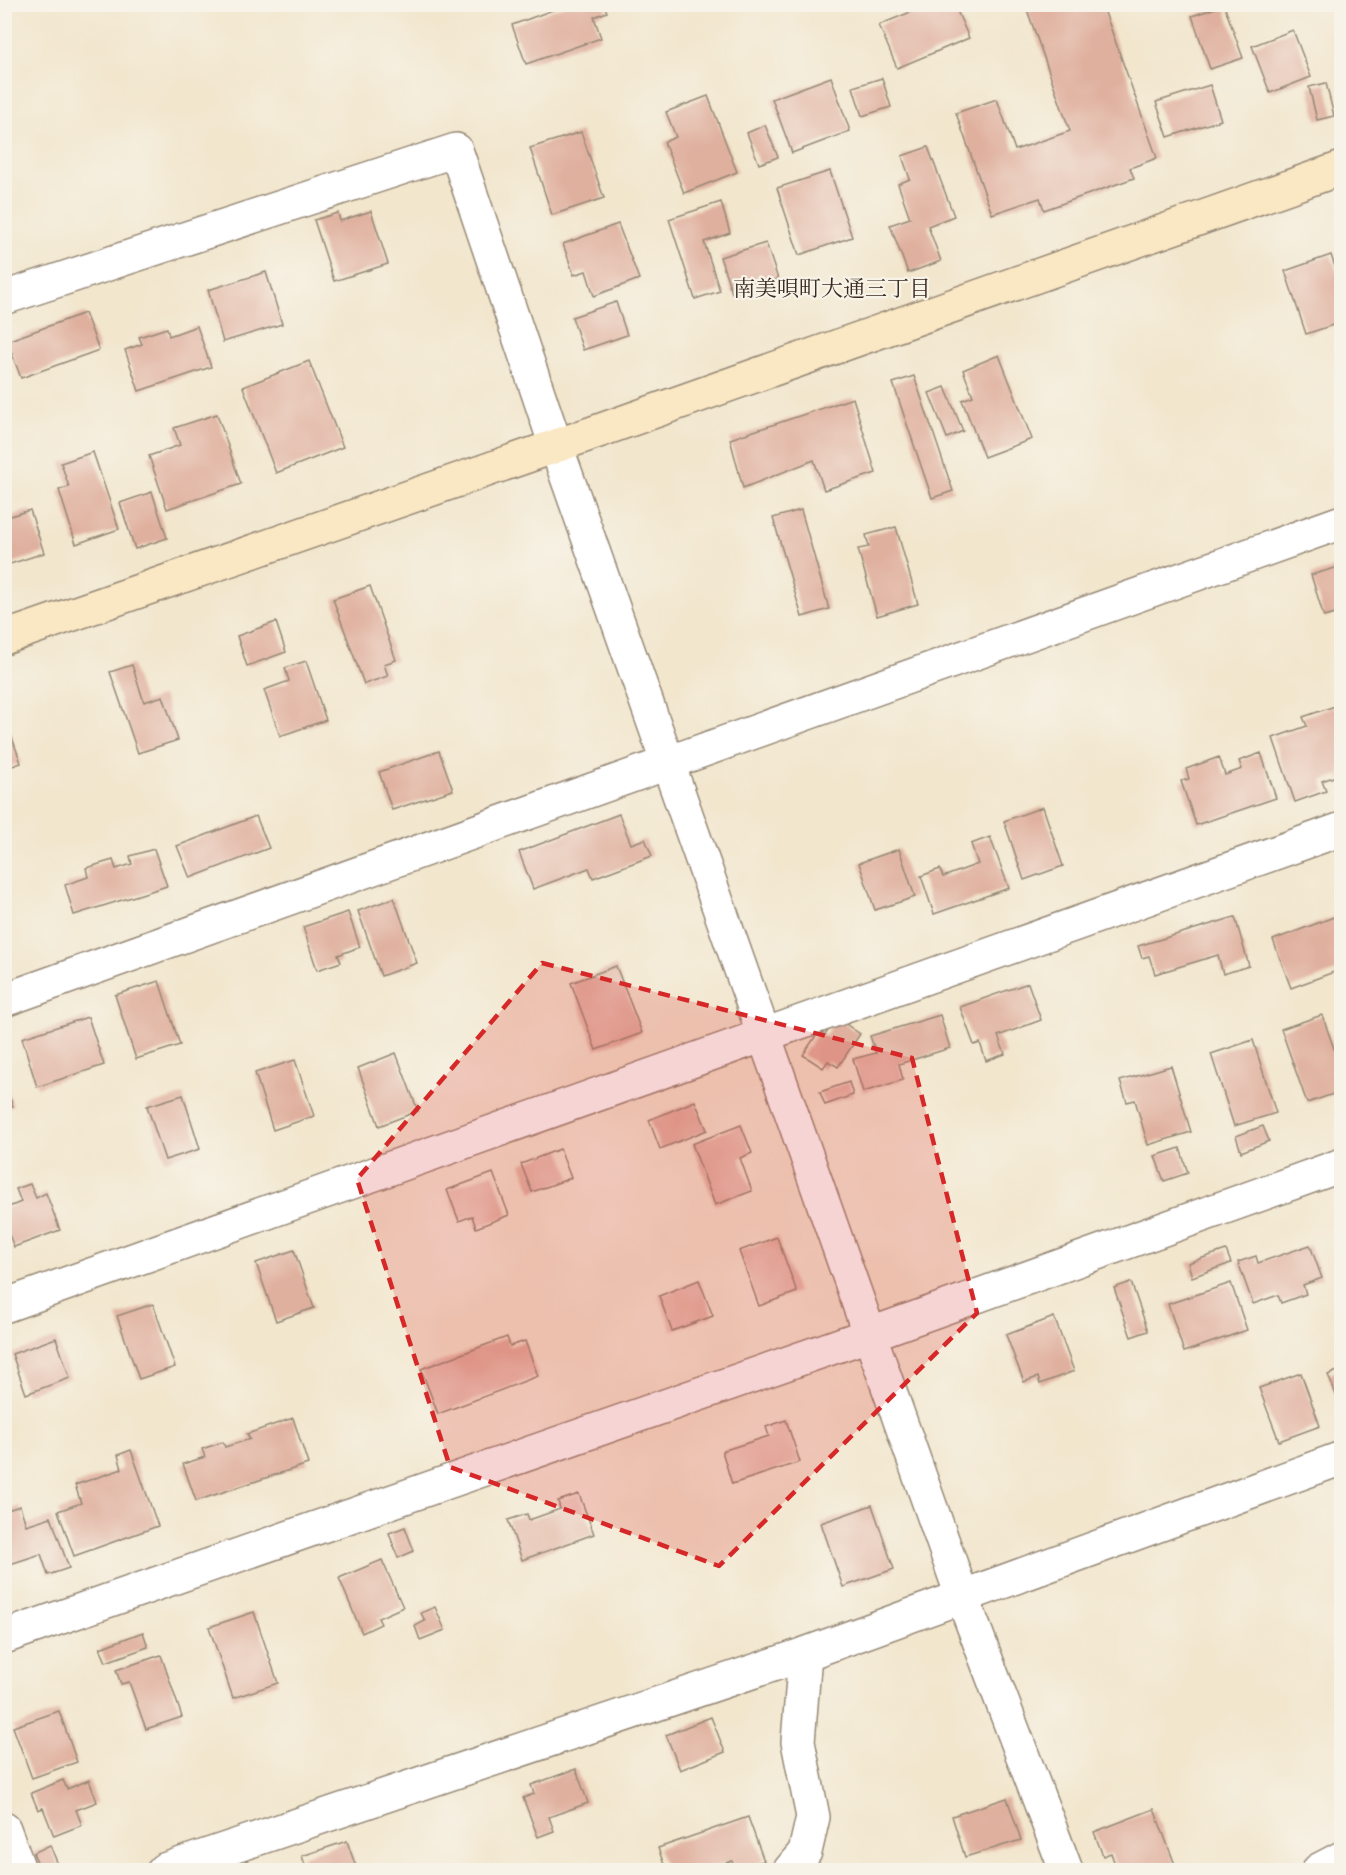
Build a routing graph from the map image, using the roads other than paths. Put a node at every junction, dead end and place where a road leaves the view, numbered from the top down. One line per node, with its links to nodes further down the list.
1 (1341, 168): 3 (street)
2 (4, 298): 3 (street)
3 (556, 446): 5 (street); 6 (street)
4 (1341, 522): 6 (street)
5 (4, 638)
6 (669, 762): 8 (street); 9 (street)
7 (1341, 829): 9 (street)
8 (4, 1000)
9 (764, 1034): 11 (street); 12 (street)
10 (1341, 1165): 12 (street)
11 (4, 1306)
12 (871, 1334): 14 (street); 15 (street)
13 (1341, 1458): 14 (street)
14 (962, 1596): 16 (street); 21 (street)
15 (4, 1637)
16 (805, 1654): 19 (street); 20 (street)
17 (4, 1829): 18 (street)
18 (19, 1870)
19 (164, 1870)
20 (790, 1870)
21 (1066, 1870)

